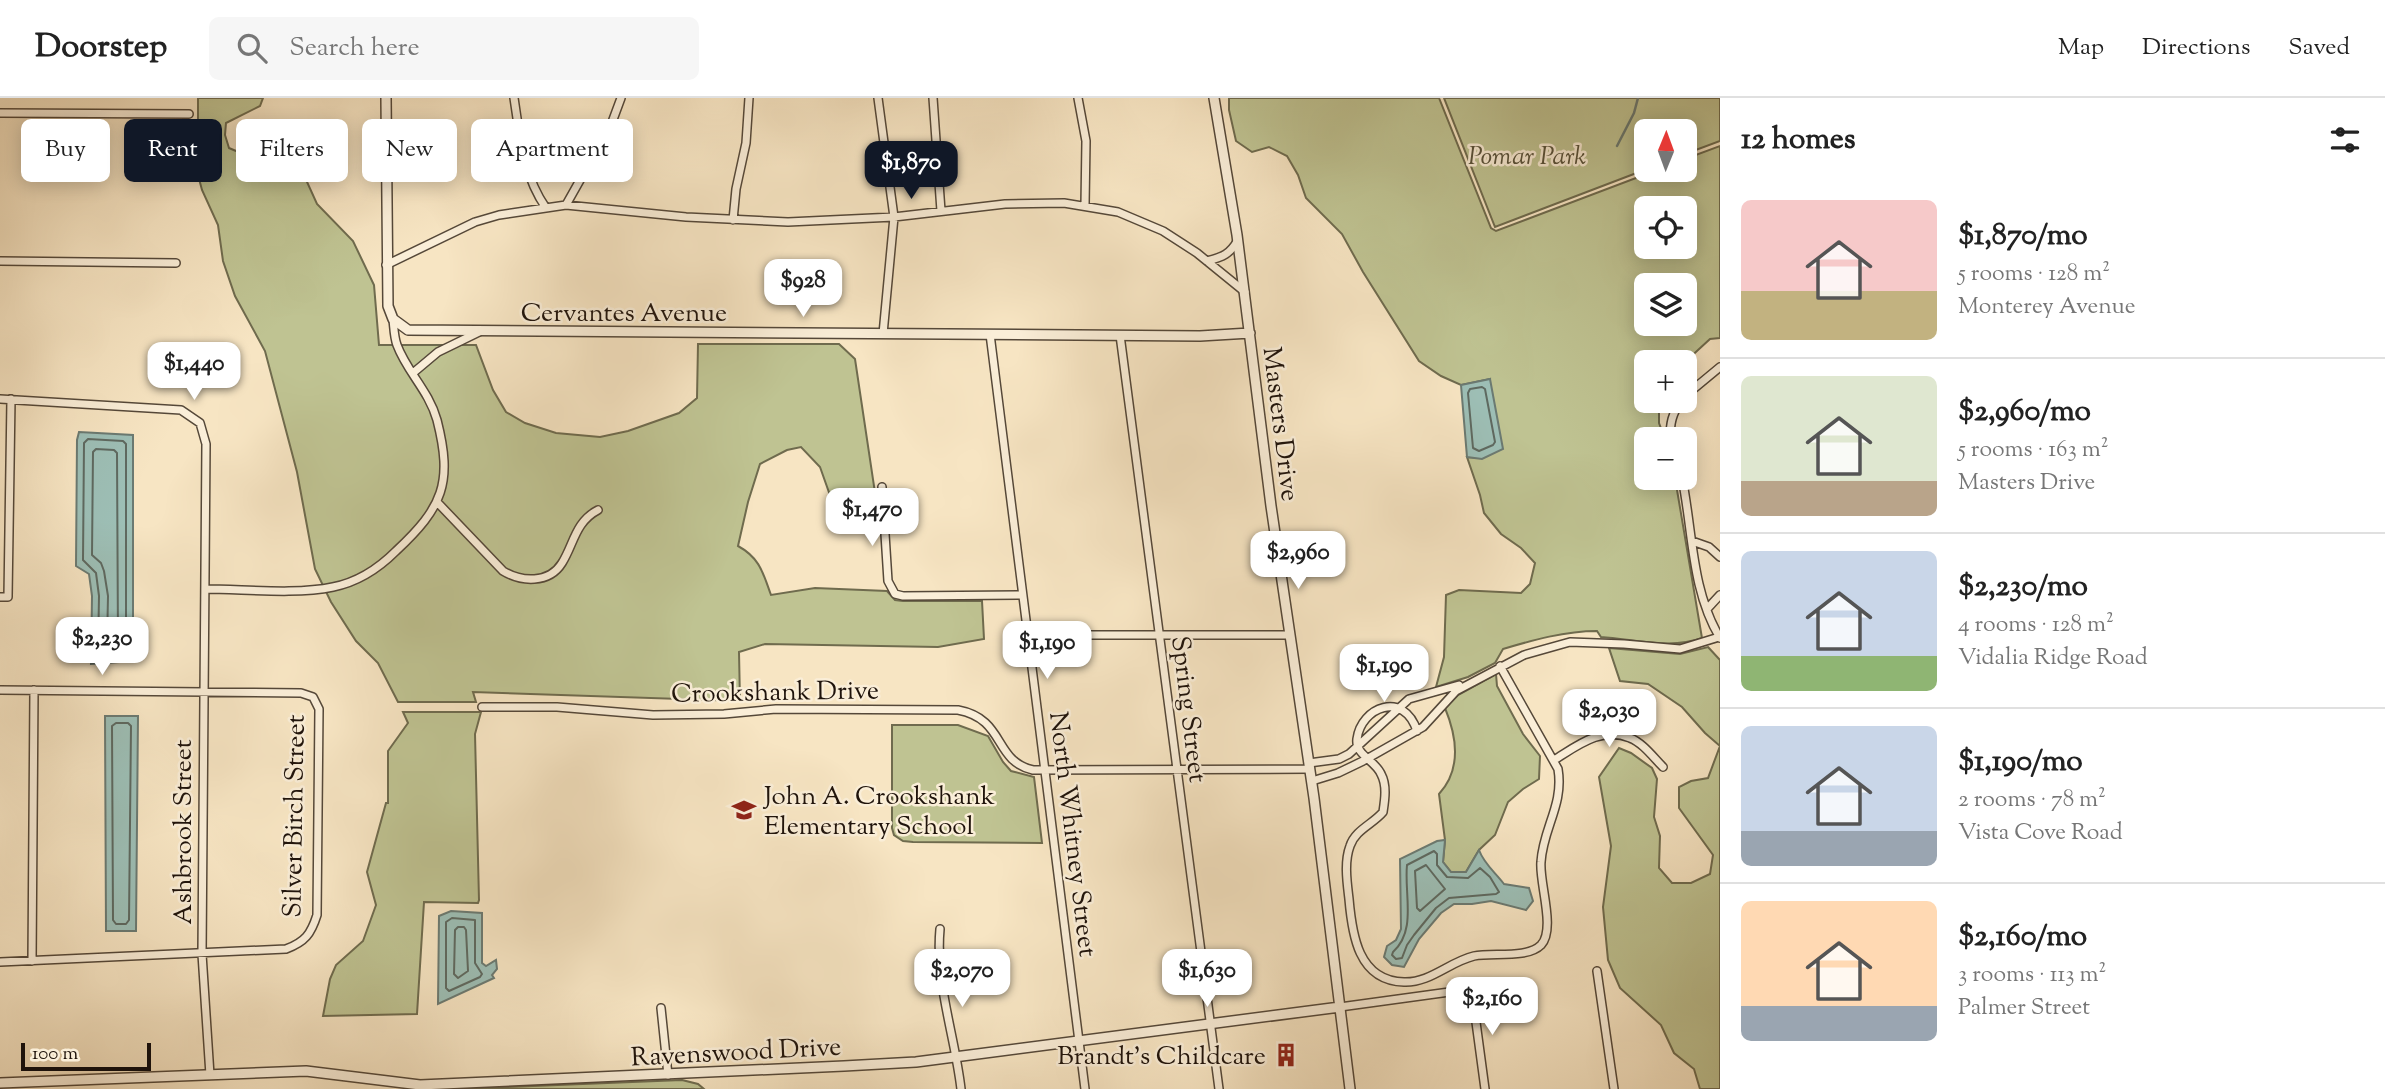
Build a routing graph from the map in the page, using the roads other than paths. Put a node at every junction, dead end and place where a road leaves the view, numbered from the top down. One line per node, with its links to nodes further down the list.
1 (386, 98): 21 (street)
2 (514, 98): 13 (street)
3 (621, 98): 11 (street)
4 (749, 98): 16 (street)
5 (878, 98): 15 (street)
6 (933, 98): 14 (street)
7 (1078, 98): 12 (street)
8 (1214, 98): 17 (street, Masters Drive)
9 (0, 113): 10 (street)
10 (189, 114)
11 (566, 205): 13 (street); 16 (street)
12 (1084, 205): 14 (street); 19 (street)
13 (546, 208): 21 (street)
14 (941, 211): 15 (street)
15 (894, 217): 16 (street); 26 (street)
16 (733, 220)
17 (1238, 239): 19 (street); 22 (street, Masters Drive)
18 (0, 261): 20 (street)
19 (1207, 261): 22 (street)
20 (176, 263)
21 (386, 265): 23 (street)
22 (1245, 292): 25 (street, Masters Drive)
23 (393, 319): 24 (street, Cervantes Avenue); 30 (street)
24 (479, 332): 26 (street, Cervantes Avenue); 30 (street)
25 (1250, 333): 28 (street, Cervantes Avenue); 47 (street, Masters Drive)
26 (883, 334): 27 (street, Cervantes Avenue)
27 (990, 334): 28 (street, Cervantes Avenue); 42 (street, North Whitney Street)
28 (1119, 335): 46 (street, Spring Street)
29 (1720, 367): 31 (street)
30 (413, 373): 36 (street)
31 (1697, 386)
32 (0, 399): 33 (street, Ashbrook Street)
33 (11, 399): 40 (street, Ashbrook Street); 43 (street)
34 (883, 487): 42 (street)
35 (1684, 490): 38 (street)
36 (437, 502): 37 (street); 40 (street)
37 (598, 510)
38 (1692, 541): 39 (street); 44 (street)
39 (1720, 557)
40 (205, 589): 53 (street, Ashbrook Street)
41 (1720, 595): 44 (street)
42 (1022, 596): 45 (street, North Whitney Street)
43 (0, 597)
44 (1707, 609): 48 (street)
45 (1027, 635): 46 (street); 63 (street, North Whitney Street)
46 (1159, 635): 47 (street); 62 (street, Spring Street)
47 (1290, 635): 60 (street, Masters Drive)
48 (1720, 637): 49 (street)
49 (1500, 666): 50 (street); 59 (street)
50 (1470, 682): 55 (street); 56 (street)
51 (0, 690): 52 (street)
52 (34, 690): 53 (street); 67 (street)
53 (204, 692): 66 (street, Ashbrook Street); 66 (street, Silver Birch Street)
54 (482, 707): 63 (street, Crookshank Drive)
55 (1399, 708): 56 (street); 57 (street); 57 (street)
56 (1417, 731): 58 (street)
57 (1358, 747): 58 (street); 60 (street)
58 (1368, 758): 59 (street); 64 (street)
59 (1554, 760): 61 (street)
60 (1310, 766): 62 (street); 64 (street, Masters Drive)
61 (1664, 766)
62 (1177, 769): 63 (street); 72 (street, Spring Street)
63 (1044, 770): 73 (street, North Whitney Street)
64 (1312, 781): 70 (street, Masters Drive)
65 (940, 929): 74 (street)
66 (202, 954): 67 (street); 75 (street, Ashbrook Street)
67 (32, 961): 68 (street)
68 (0, 962)
69 (1597, 971): 86 (street)
70 (1340, 1007): 72 (street, Ravenswood Drive); 84 (street, Masters Drive); 85 (street, Ravenswood Drive)
71 (661, 1008): 76 (street)
72 (1212, 1024): 73 (street, Ravenswood Drive); 83 (street, Spring Street)
73 (1079, 1040): 74 (street, Ravenswood Drive); 82 (street, North Whitney Street)
74 (957, 1056): 76 (street, Ravenswood Drive); 81 (street)
75 (211, 1074): 77 (street, Ravenswood Drive); 79 (street, Ravenswood Drive)
76 (668, 1076): 77 (street, Ravenswood Drive)
77 (361, 1078): 80 (street)
78 (0, 1083): 79 (street, Ravenswood Drive)
79 (46, 1085)
80 (360, 1089)
81 (961, 1089)
82 (1085, 1089)
83 (1219, 1089)
84 (1350, 1089)
85 (1485, 1089)
86 (1614, 1089)

